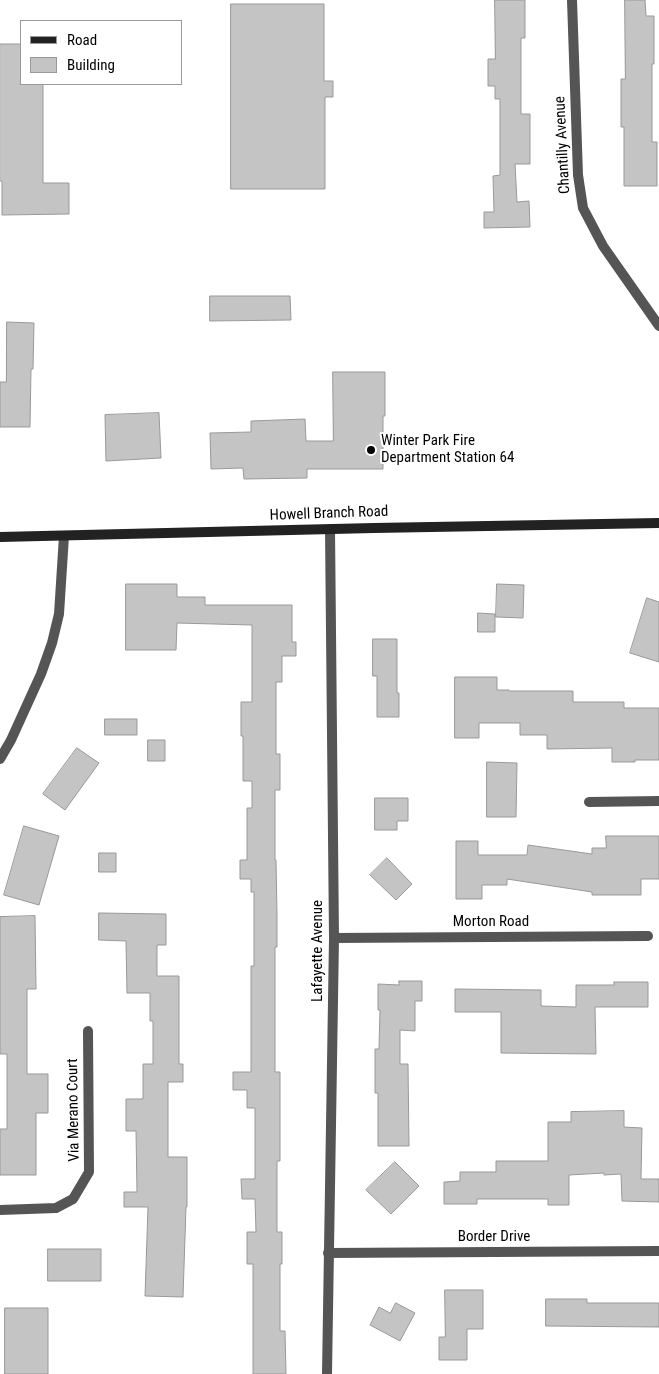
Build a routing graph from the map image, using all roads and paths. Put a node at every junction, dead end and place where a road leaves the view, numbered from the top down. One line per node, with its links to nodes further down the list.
1 (572, 0): 2 (street, Chantilly Avenue)
2 (657, 318)
3 (659, 523): 4 (main road, Howell Branch Road)
4 (330, 529): 5 (main road, Howell Branch Road); 11 (street, Lafayette Avenue)
5 (64, 536): 6 (main road, Howell Branch Road); 7 (street)
6 (0, 537)
7 (0, 759)
8 (659, 801): 9 (street)
9 (589, 802)
10 (648, 936): 11 (street, Morton Road)
11 (334, 938): 15 (street, Lafayette Avenue)
12 (88, 1031): 13 (street, Via Merano Court)
13 (0, 1210)
14 (659, 1251): 15 (street, Border Drive)
15 (328, 1253): 16 (street, Lafayette Avenue)
16 (327, 1374)

